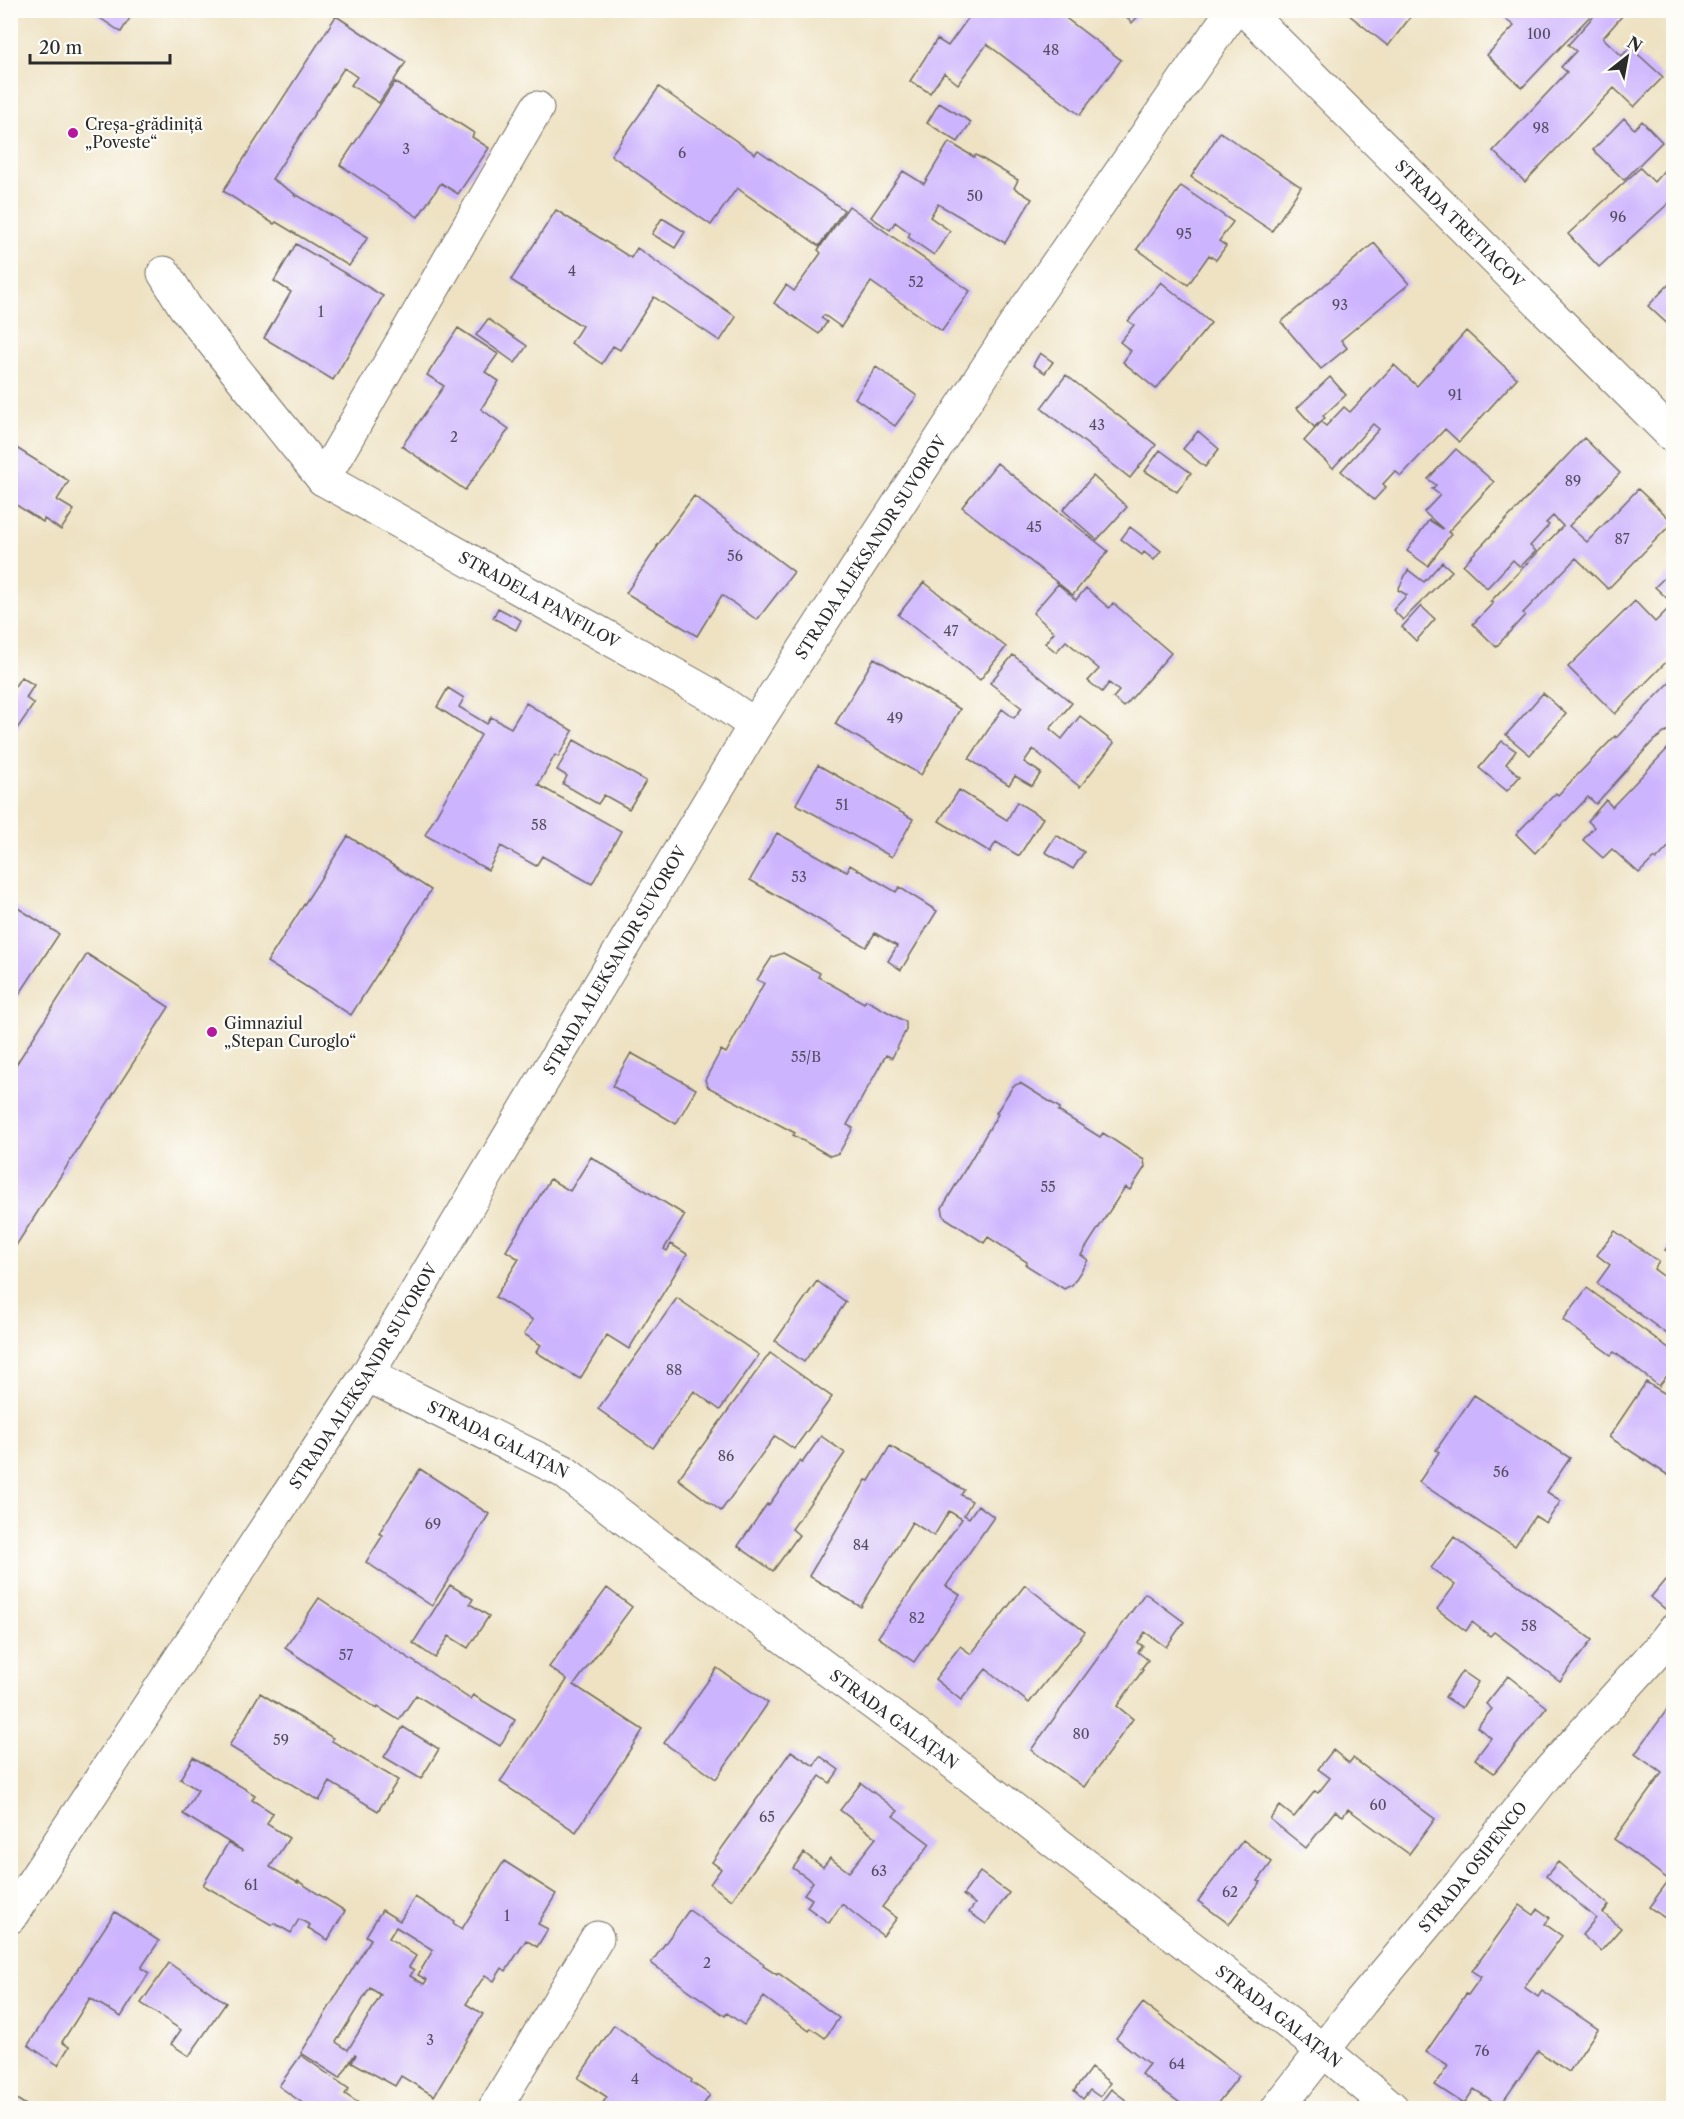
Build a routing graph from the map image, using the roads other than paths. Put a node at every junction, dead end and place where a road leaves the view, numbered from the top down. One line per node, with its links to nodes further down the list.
1 (1233, 10): 7 (street, STRADA ALEKSANDR SUVOROV)
2 (1245, 10): 5 (street, STRADA TRETIACOV)
3 (537, 108): 6 (street)
4 (164, 273): 6 (street, STRADELA PANFILOV)
5 (1674, 437)
6 (323, 479): 7 (street, STRADELA PANFILOV)
7 (754, 725): 8 (street, STRADA ALEKSANDR SUVOROV)
8 (367, 1375): 10 (street, STRADA ALEKSANDR SUVOROV); 12 (street, STRADA GALAȚAN)
9 (1674, 1630): 12 (street, STRADA OSIPENCO)
10 (13, 1910)
11 (597, 1938): 13 (street)
12 (1324, 2051): 14 (street, STRADA OSIPENCO); 15 (street, STRADA GALAȚAN)
13 (495, 2109)
14 (1278, 2109)
15 (1392, 2109)

